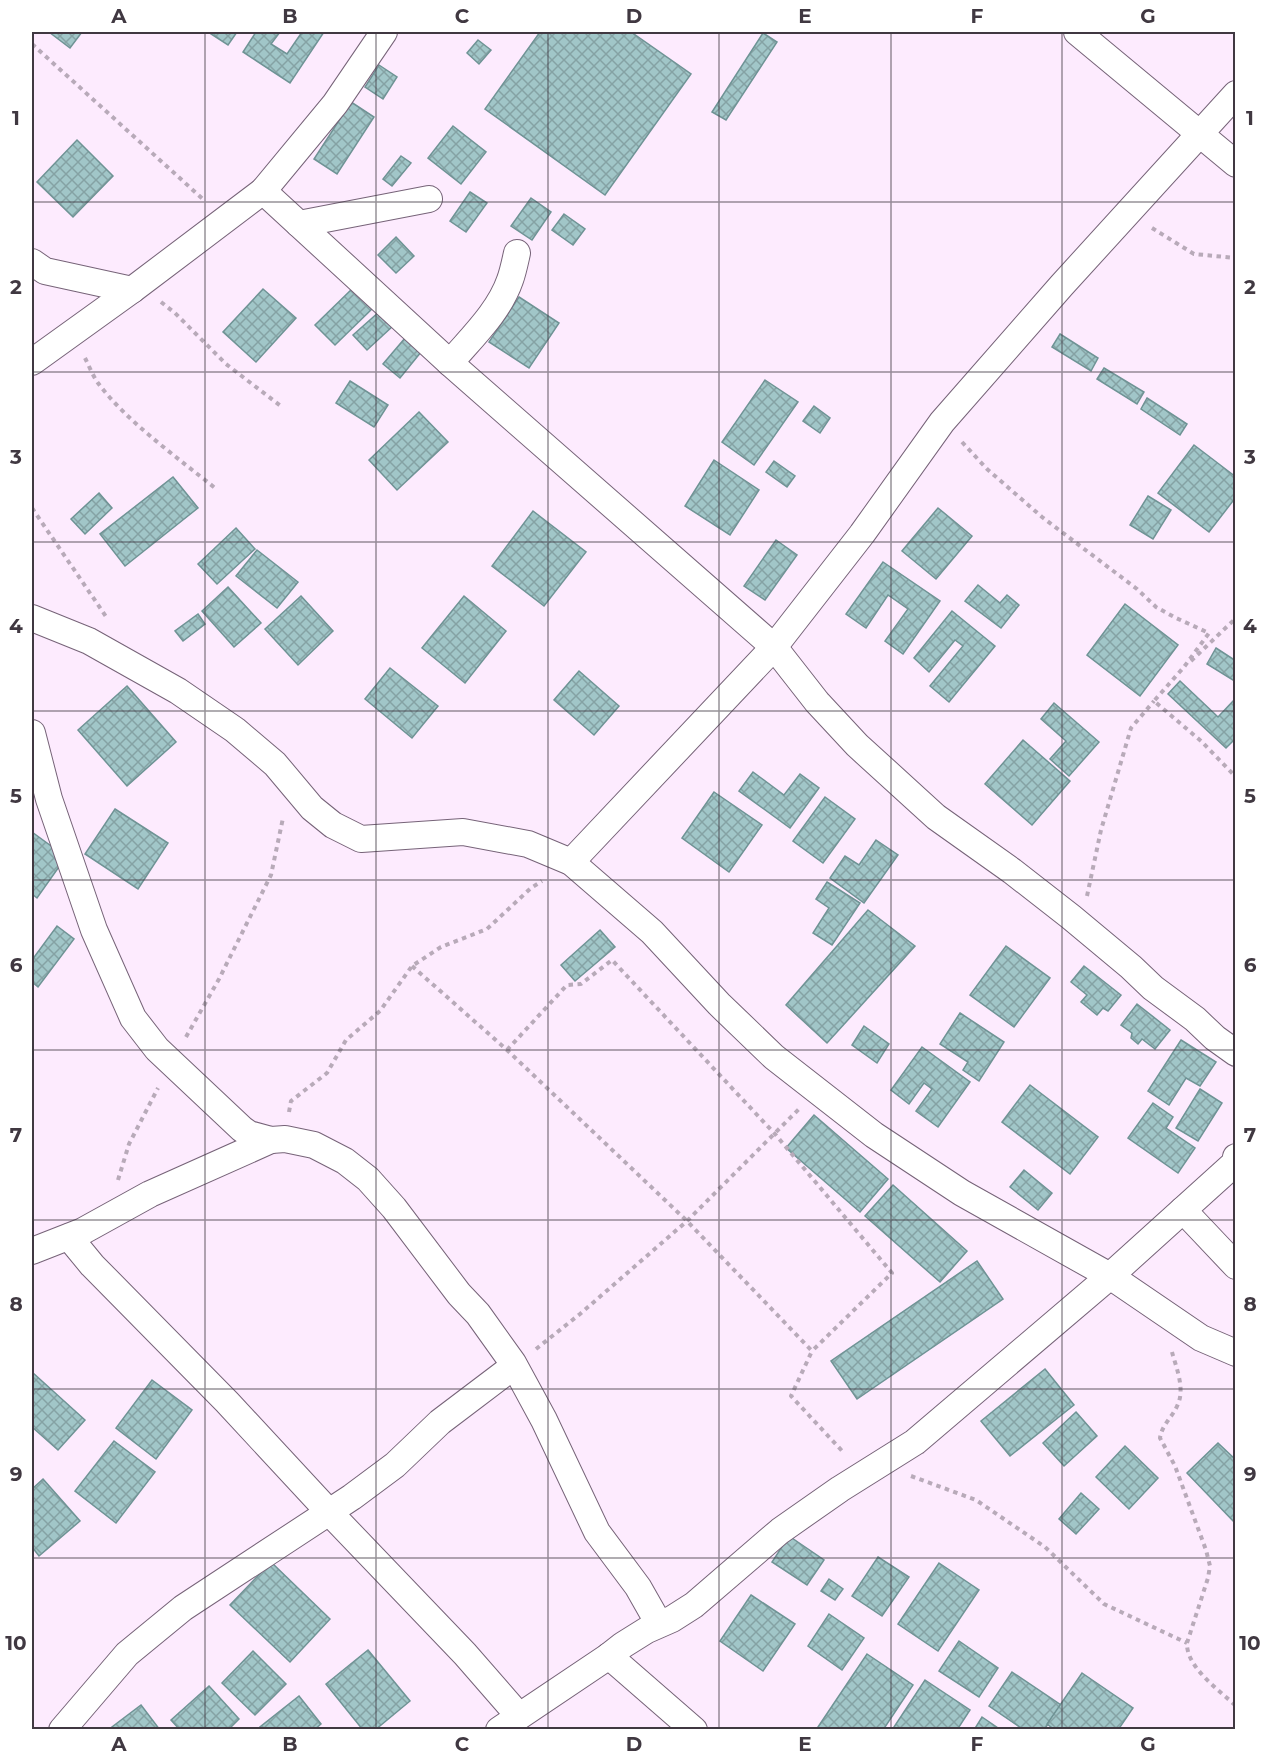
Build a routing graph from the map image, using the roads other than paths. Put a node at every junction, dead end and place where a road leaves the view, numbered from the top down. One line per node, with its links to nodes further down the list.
1 (384, 32): 6 (street)
2 (1077, 32): 4 (street)
3 (1236, 94): 4 (street)
4 (1201, 133): 5 (street); 15 (street)
5 (1236, 164)
6 (263, 191): 8 (street); 11 (street)
7 (429, 199): 8 (street)
8 (299, 224): 13 (street)
9 (517, 253): 13 (street)
10 (32, 262): 11 (street)
11 (136, 287): 12 (street)
12 (32, 362)
13 (450, 363): 15 (street)
14 (32, 618): 17 (street)
15 (774, 647): 17 (street); 18 (street)
16 (32, 733): 19 (street)
17 (571, 862): 25 (street)
18 (1236, 1053)
19 (278, 1140): 22 (street); 27 (street)
20 (1236, 1157): 21 (street)
21 (1183, 1210): 24 (street); 25 (street)
22 (69, 1237): 23 (street); 28 (street)
23 (32, 1251)
24 (1236, 1266)
25 (1110, 1276): 26 (street); 29 (street)
26 (1236, 1353)
27 (514, 1366): 28 (street); 29 (street)
28 (329, 1512): 31 (street); 32 (street)
29 (659, 1624): 30 (street)
30 (609, 1656): 31 (street); 33 (street)
31 (509, 1723)
32 (62, 1730)
33 (694, 1730)

